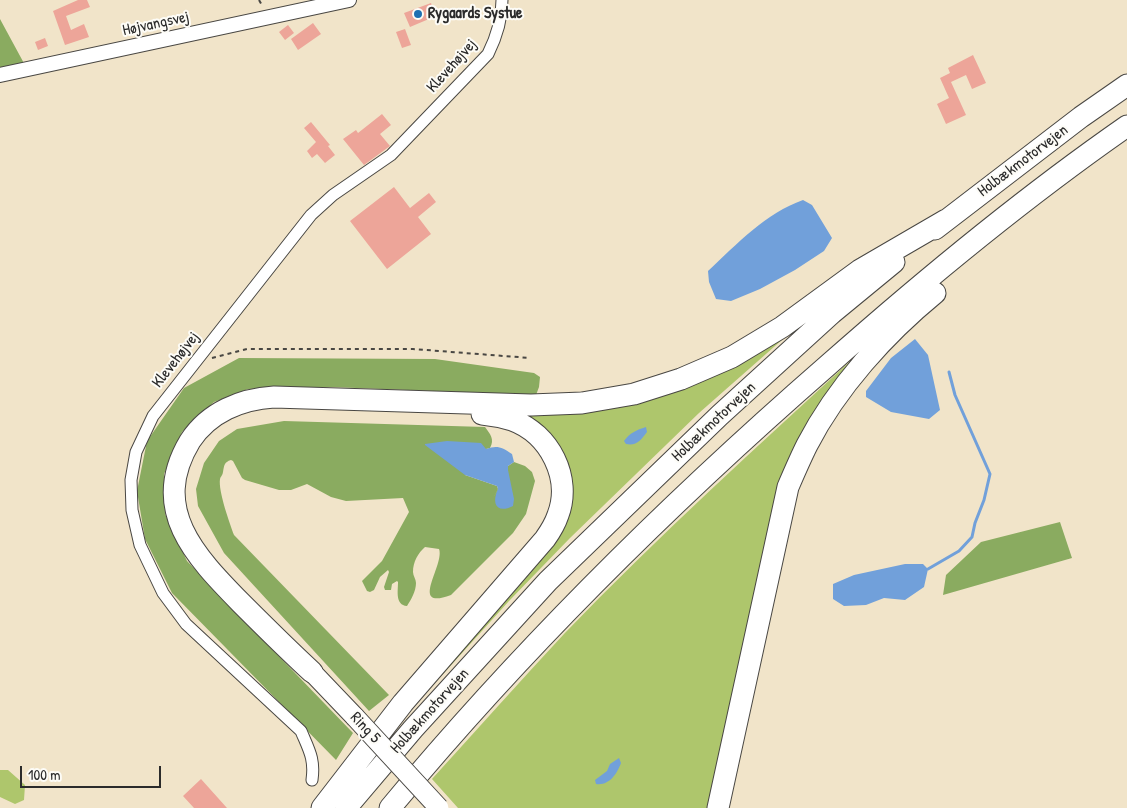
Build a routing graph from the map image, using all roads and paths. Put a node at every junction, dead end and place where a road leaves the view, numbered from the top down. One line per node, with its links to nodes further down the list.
1 (349, 0): 3 (street, Højvangsvej)
2 (502, 0): 8 (street, Klevehøjvej)
3 (0, 75)
4 (1127, 85): 7 (highway, Holbækmotorvejen)
5 (1127, 126): 6 (highway, Holbækmotorvejen)
6 (1104, 142): 14 (highway, Holbækmotorvejen); 16 (highway)
7 (946, 220): 10 (highway); 13 (highway, Holbækmotorvejen)
8 (201, 355): 9 (path); 11 (street, Klevehøjvej)
9 (530, 358)
10 (312, 672): 12 (highway); 15 (highway, Ring 5, bridge)
11 (312, 780)
12 (322, 808)
13 (346, 808)
14 (390, 808)
15 (438, 808)
16 (718, 808)

